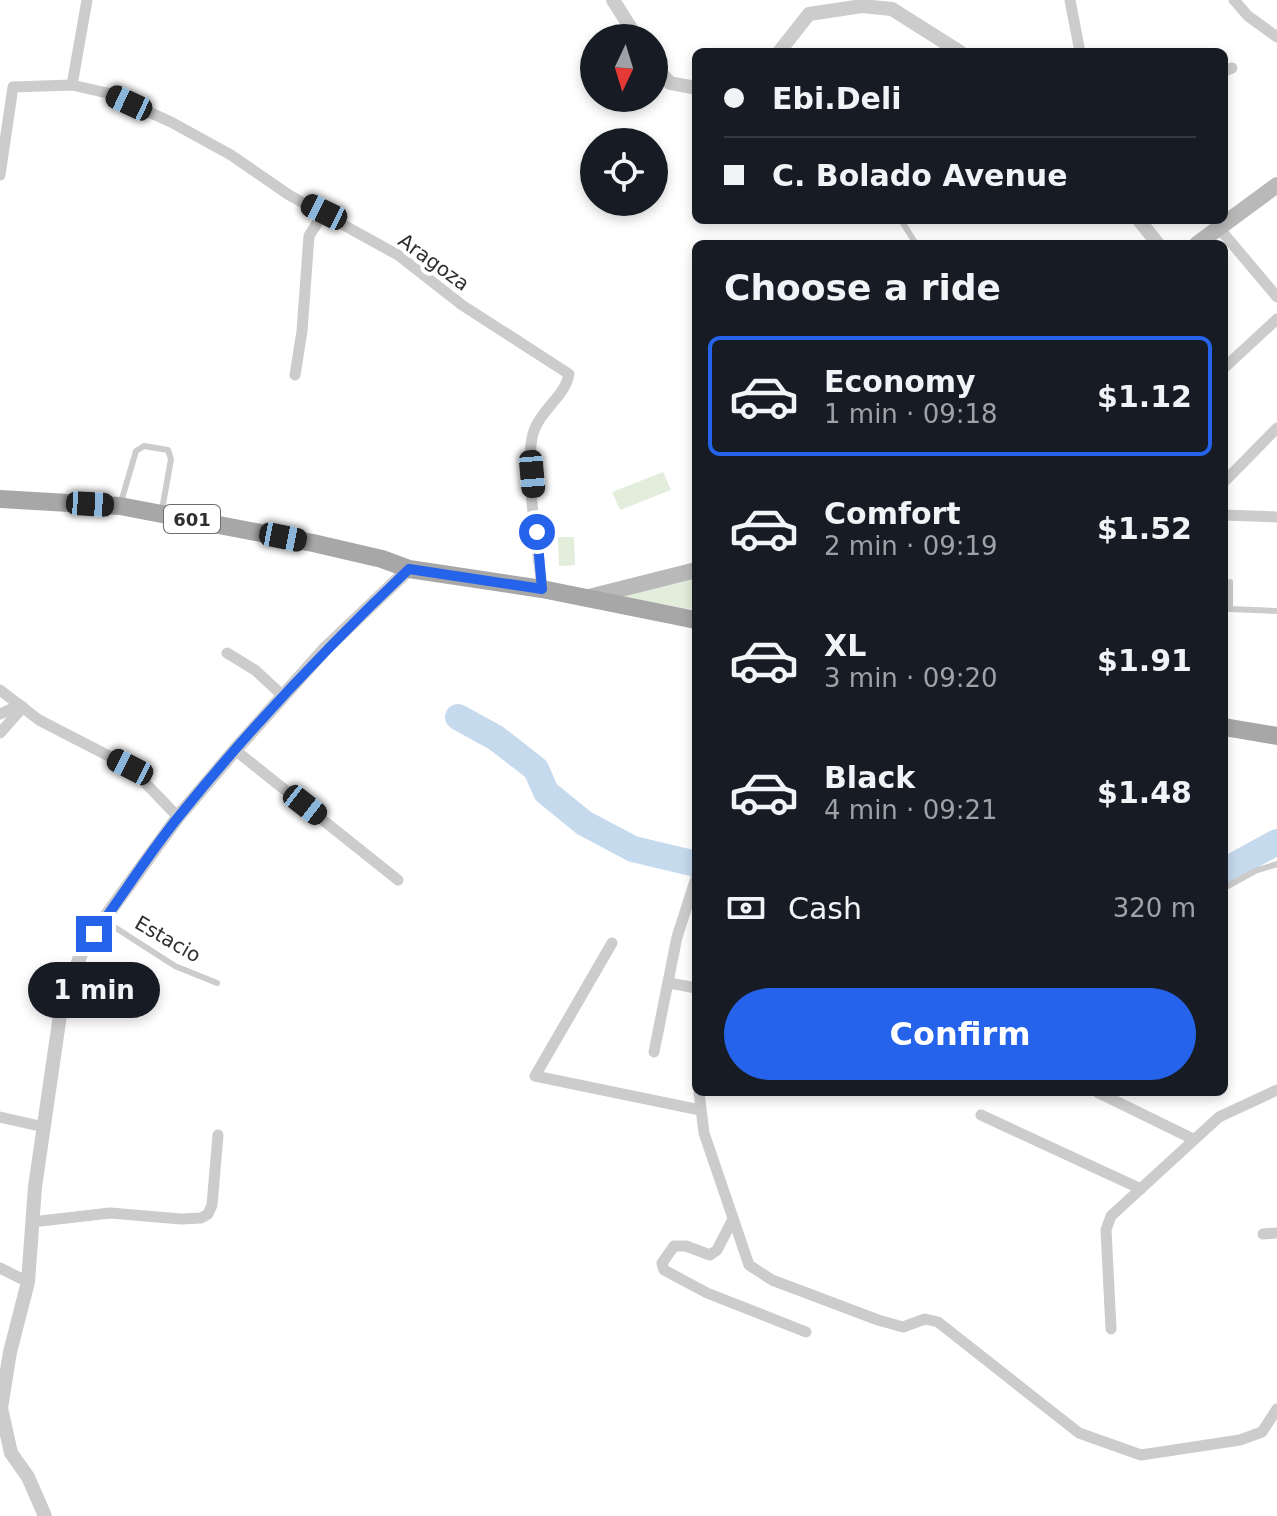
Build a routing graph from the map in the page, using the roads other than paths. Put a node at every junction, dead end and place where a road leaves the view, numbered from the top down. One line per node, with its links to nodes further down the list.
1 (87, 0): 11 (street)
2 (613, 0): 5 (street)
3 (1070, 0): 9 (street)
4 (1234, 0): 6 (street)
5 (628, 24)
6 (1277, 37)
7 (782, 48): 8 (street)
8 (954, 48)
9 (1079, 48)
10 (668, 81): 12 (street)
11 (72, 85): 13 (street, Aragoza); 15 (street, Aragoza)
12 (692, 87)
13 (0, 175)
14 (1277, 185): 16 (main road)
15 (324, 212): 25 (street); 36 (street, Aragoza)
16 (1228, 221)
17 (1142, 224): 20 (street)
18 (1224, 224): 19 (main road)
19 (1219, 228): 21 (main road); 22 (street)
20 (1155, 240)
21 (1202, 240)
22 (1277, 297)
23 (1277, 319): 24 (street)
24 (1228, 364)
25 (295, 375)
26 (1277, 428): 27 (street)
27 (1228, 478)
28 (0, 499): 29 (main road, 601)
29 (120, 506): 30 (main road, 601); 30 (lane)
30 (161, 513): 33 (main road, 601)
31 (1228, 515): 32 (street)
32 (1277, 517)
33 (409, 569): 36 (main road, 601); 42 (street)
34 (692, 571): 37 (main road, 601)
35 (1230, 582): 38 (lane)
36 (542, 589): 37 (main road, 601)
37 (582, 598): 39 (main road)
38 (1277, 611)
39 (692, 619)
40 (227, 653): 42 (street)
41 (0, 690): 43 (street)
42 (283, 696): 48 (street)
43 (21, 706): 44 (street); 46 (street); 49 (street)
44 (0, 714)
45 (1228, 728): 47 (main road)
46 (0, 733)
47 (1277, 736)
48 (235, 750): 49 (street); 51 (street)
49 (178, 817): 54 (street)
50 (1277, 864): 52 (lane)
51 (398, 880)
52 (1228, 886)
53 (692, 889): 57 (street)
54 (104, 920): 56 (lane, Estacio); 66 (street)
55 (612, 943): 63 (street)
56 (217, 983)
57 (669, 983): 58 (street); 59 (street)
58 (692, 987)
59 (654, 1052)
60 (1277, 1090): 68 (street)
61 (699, 1096): 63 (street)
62 (1105, 1096): 68 (street)
63 (700, 1110): 70 (street)
64 (981, 1115): 69 (street)
65 (0, 1117): 66 (street)
66 (44, 1127): 71 (street)
67 (218, 1135): 71 (street)
68 (1193, 1139): 69 (street)
69 (1141, 1189): 76 (street)
70 (733, 1219): 77 (street); 78 (street)
71 (32, 1222): 75 (street)
72 (1277, 1233): 73 (street)
73 (1263, 1234)
74 (0, 1268): 75 (street)
75 (28, 1282): 79 (street)
76 (1111, 1329)
77 (806, 1332)
78 (1276, 1411)
79 (45, 1516)

